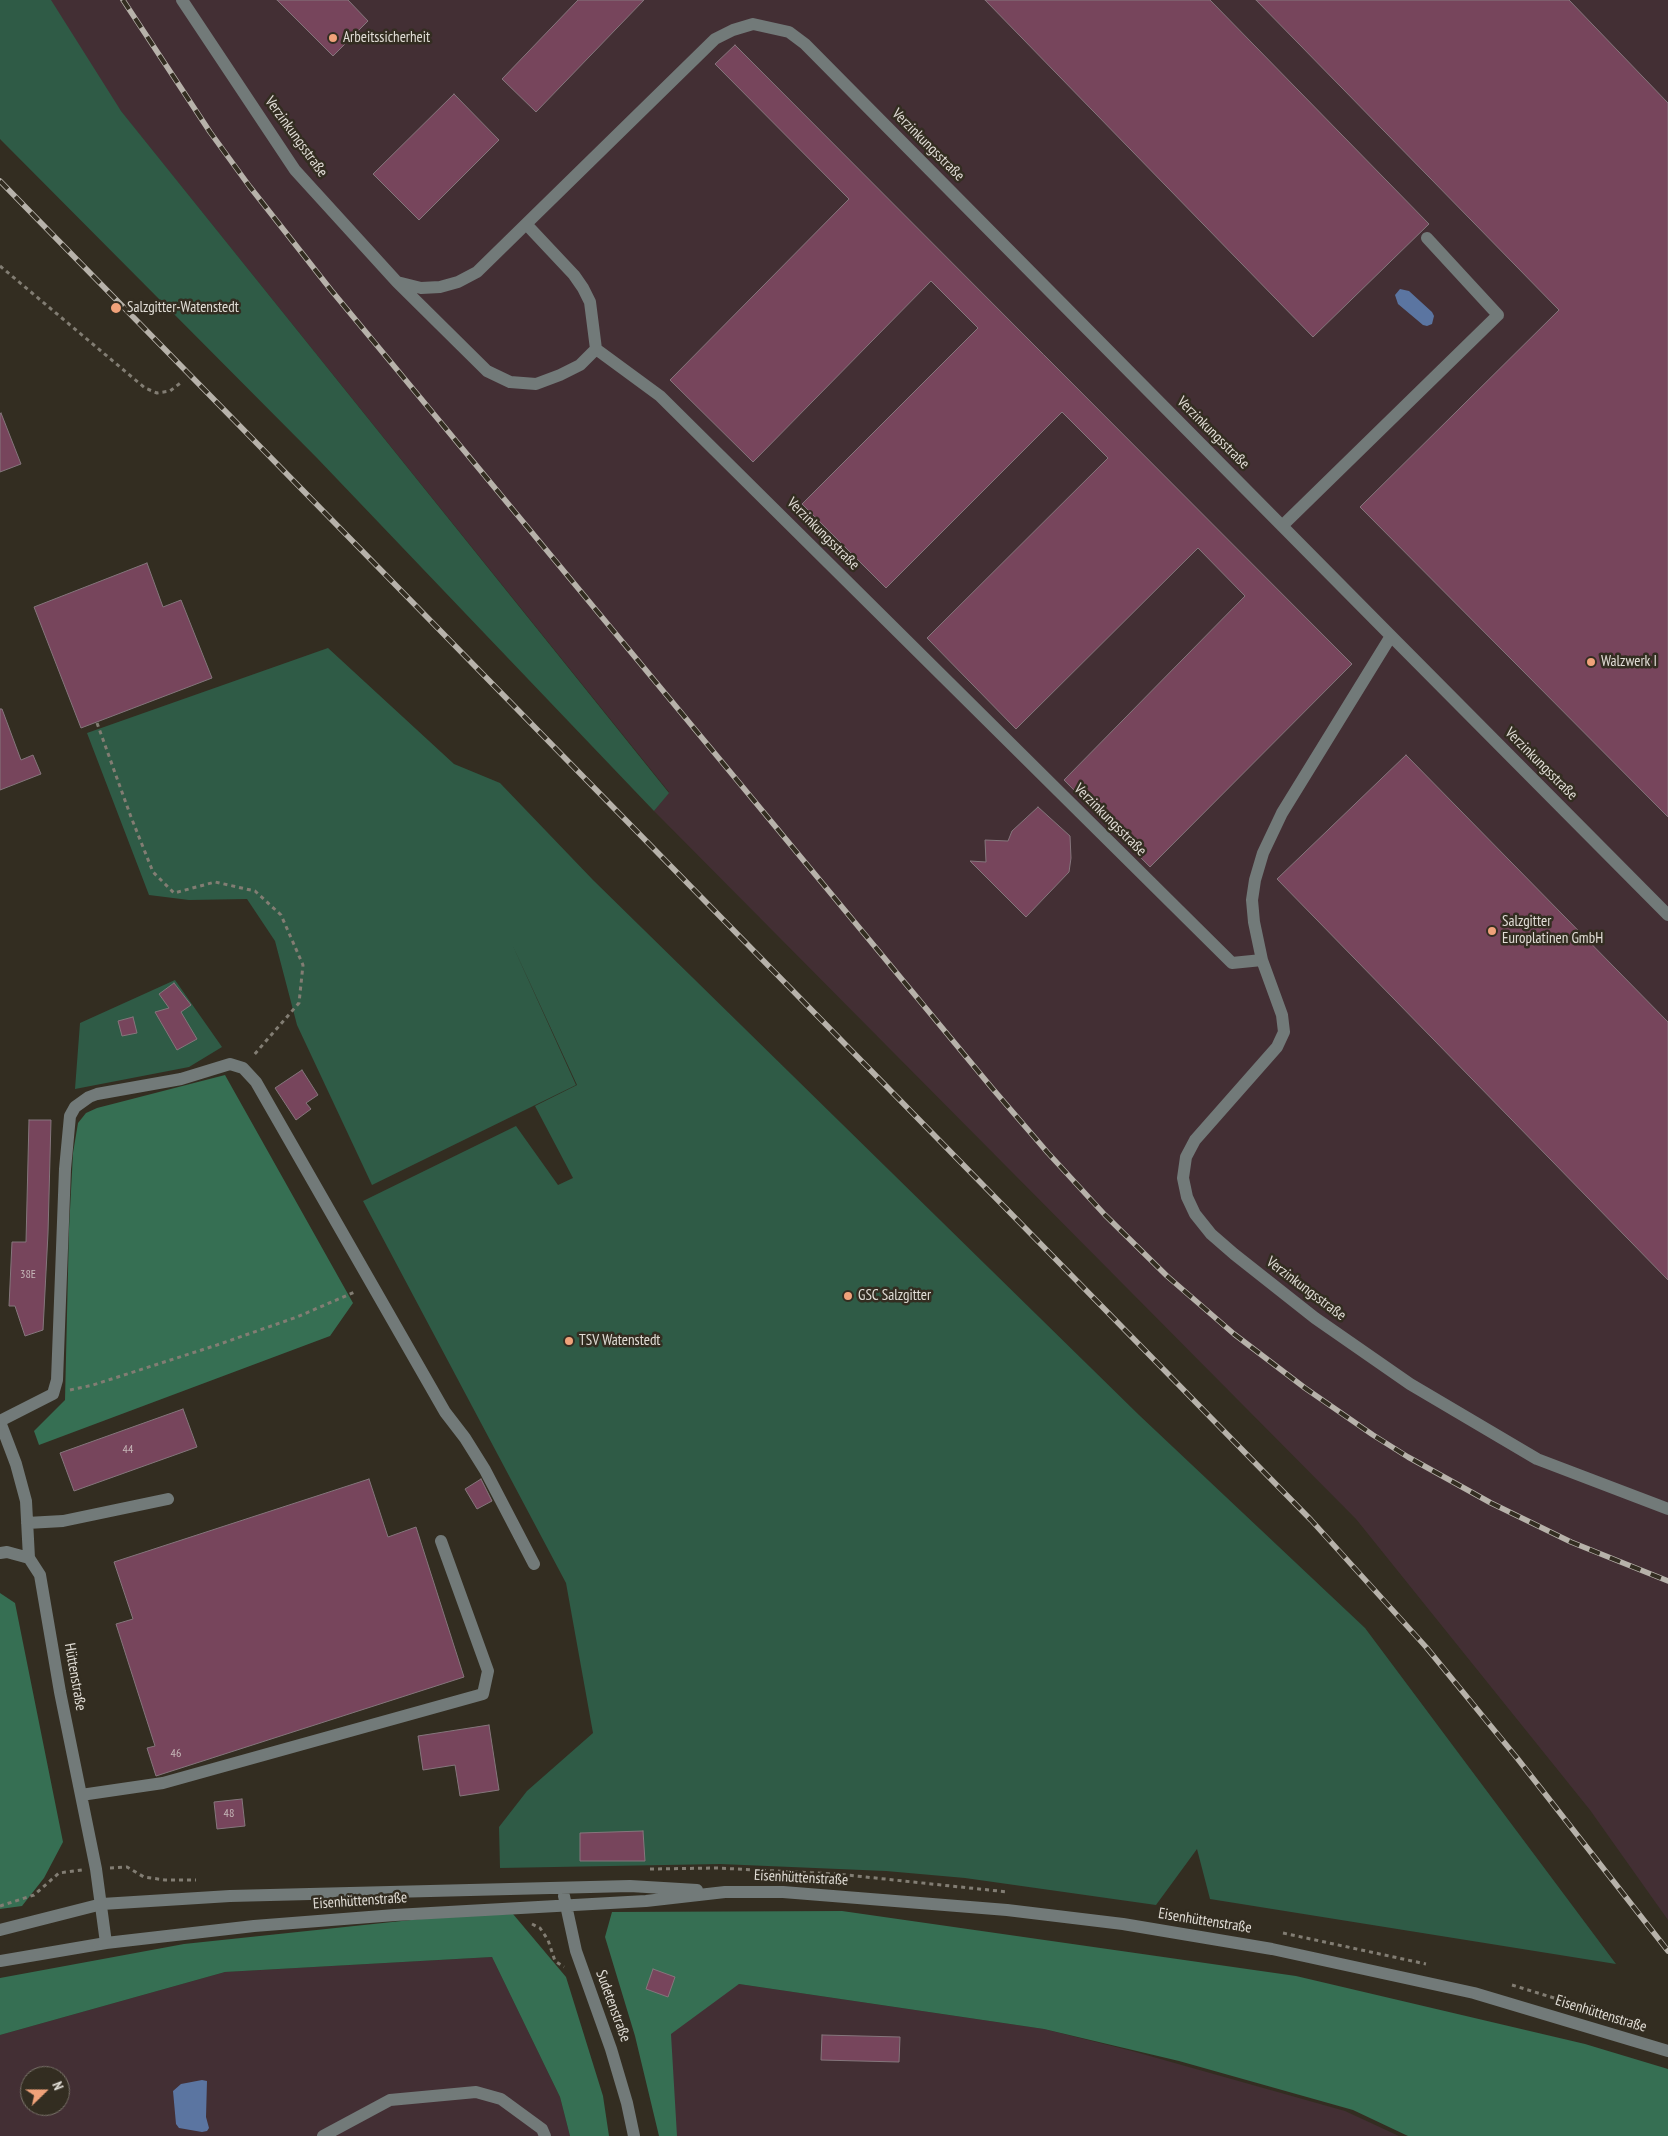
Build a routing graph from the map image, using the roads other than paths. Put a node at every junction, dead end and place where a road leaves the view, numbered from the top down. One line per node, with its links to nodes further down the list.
1 (182, 0): 4 (street, Verzinkungsstraße)
2 (526, 225): 4 (street, Verzinkungsstraße); 5 (street); 6 (street, Verzinkungsstraße)
3 (1427, 238): 6 (street)
4 (397, 282): 5 (street, Verzinkungsstraße)
5 (596, 348): 9 (street, Verzinkungsstraße)
6 (1282, 526): 7 (street, Verzinkungsstraße)
7 (1391, 636): 8 (street, Verzinkungsstraße); 9 (street, Verzinkungsstraße)
8 (1668, 915)
9 (1262, 960): 12 (street, Verzinkungsstraße)
10 (0, 1421): 13 (street, Hüttenstraße); 17 (street)
11 (168, 1499): 13 (street)
12 (1668, 1509)
13 (27, 1522): 16 (street, Hüttenstraße)
14 (441, 1541): 18 (street)
15 (0, 1553): 16 (street)
16 (28, 1558): 18 (street, Hüttenstraße)
17 (534, 1564)
18 (82, 1796): 21 (street, Hüttenstraße)
19 (564, 1887): 20 (street, Eisenhüttenstraße); 21 (street, Eisenhüttenstraße); 22 (street, Sudetenstraße)
20 (724, 1892): 22 (street, Eisenhüttenstraße); 26 (street, Eisenhüttenstraße)
21 (102, 1904): 23 (street, Eisenhüttenstraße); 24 (street, Hüttenstraße)
22 (564, 1904): 24 (street, Eisenhüttenstraße); 29 (street, Sudetenstraße)
23 (0, 1930)
24 (106, 1943): 25 (street, Eisenhüttenstraße)
25 (0, 1961)
26 (1668, 2051)
27 (323, 2136): 28 (street)
28 (545, 2136)
29 (634, 2136)

